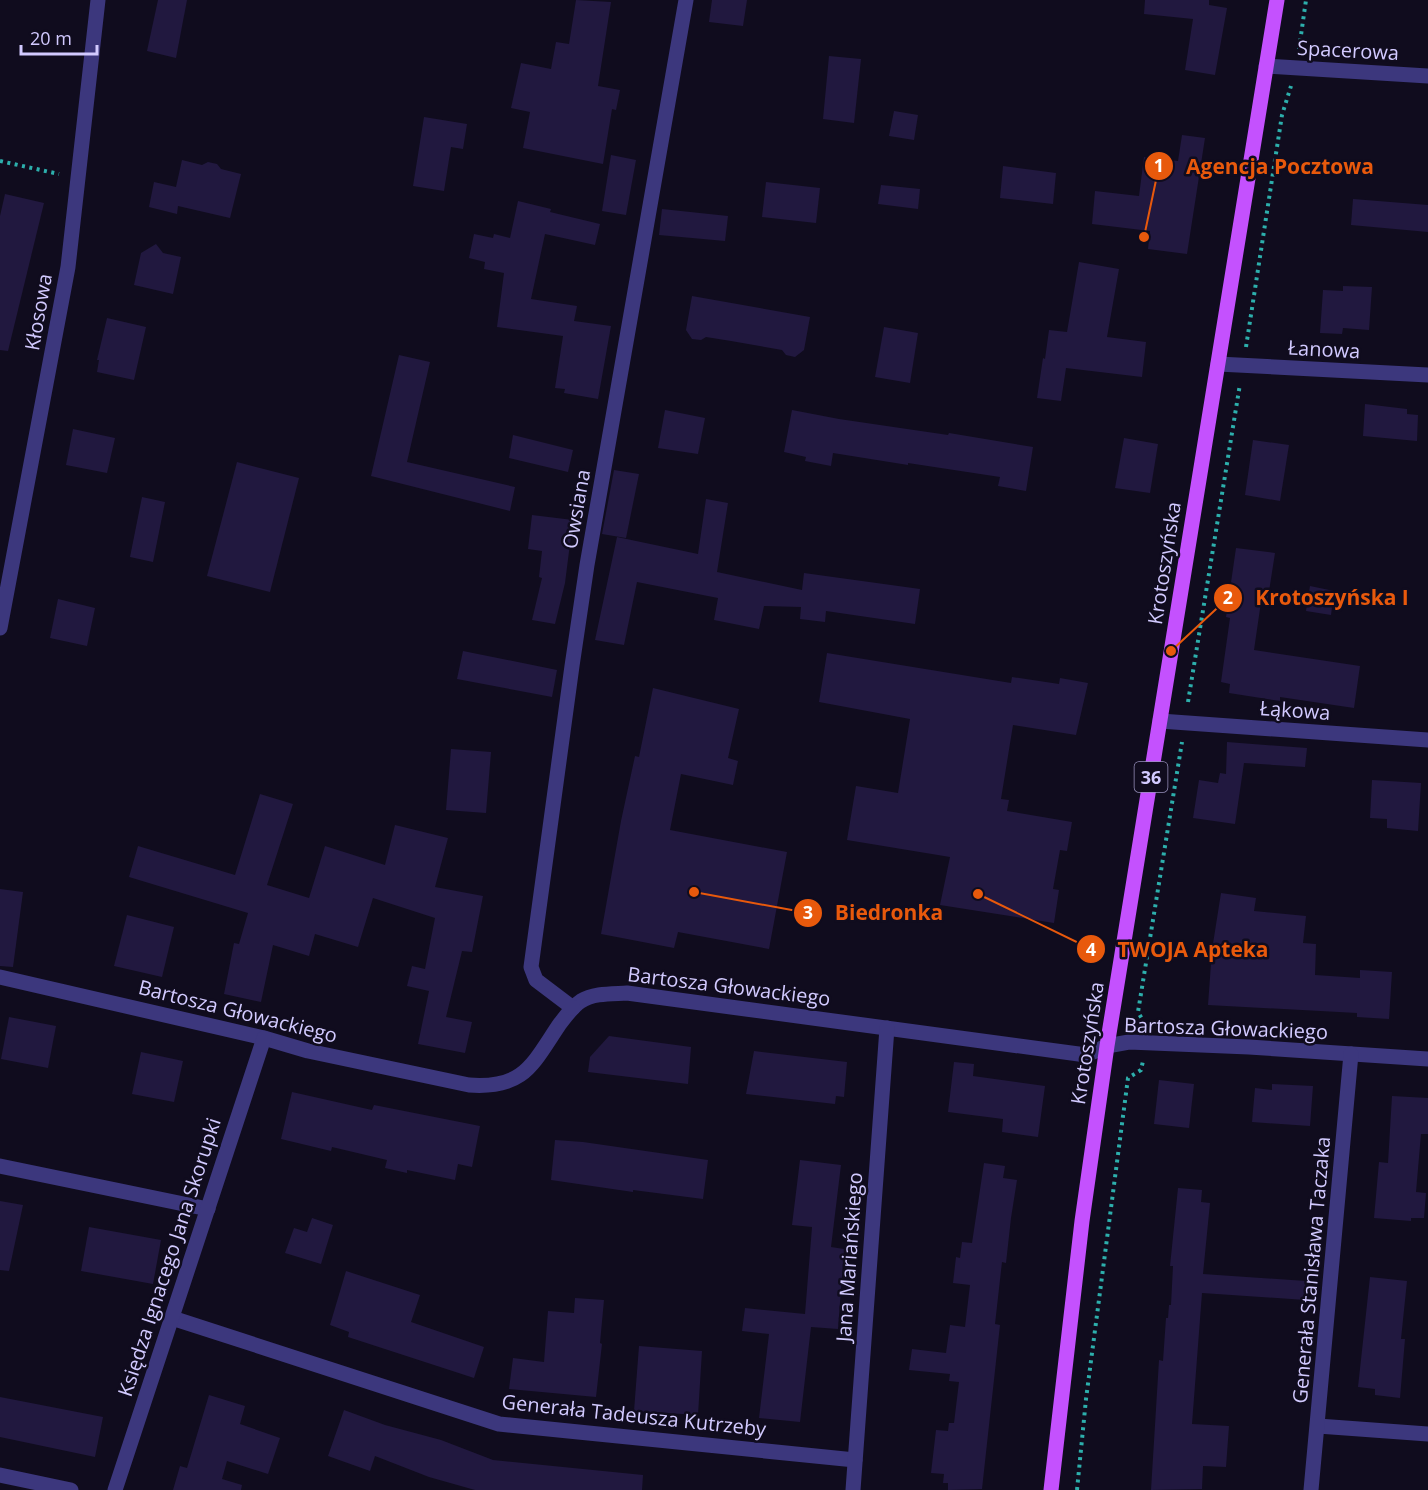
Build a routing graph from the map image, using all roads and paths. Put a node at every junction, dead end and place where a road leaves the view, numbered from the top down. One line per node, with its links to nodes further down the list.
1 (98, 0): 7 (street, Kłosowa)
2 (686, 0): 14 (street, Owsiana)
3 (1277, 0): 4 (main road, Krotoszyńska / 36)
4 (1266, 66): 5 (street, Spacerowa); 8 (main road, Krotoszyńska / 36)
5 (1428, 76)
6 (0, 162): 7 (path)
7 (77, 178): 10 (street, Kłosowa)
8 (1218, 364): 9 (street, Łanowa); 11 (main road, Krotoszyńska / 36)
9 (1428, 375)
10 (0, 628)
11 (1160, 721): 12 (street, Łąkowa); 17 (main road, Krotoszyńska / 36)
12 (1428, 740)
13 (0, 977): 16 (street, Bartosza Głowackiego)
14 (573, 1008): 15 (street, Bartosza Głowackiego); 16 (street, Bartosza Głowackiego)
15 (887, 1028): 17 (street, Bartosza Głowackiego); 25 (street, Jana Mariańskiego)
16 (264, 1038): 21 (street, Księdza Ignacego Jana Skorupki)
17 (1107, 1046): 18 (street, Bartosza Głowackiego); 30 (main road, Krotoszyńska / 36)
18 (1351, 1054): 19 (street, Bartosza Głowackiego); 23 (street, Generała Stanisława Taczaka)
19 (1428, 1059)
20 (0, 1166): 21 (street)
21 (208, 1209): 22 (street, Księdza Ignacego Jana Skorupki)
22 (172, 1318): 25 (street, Generała Tadeusza Kutrzeby); 28 (street, Księdza Ignacego Jana Skorupki)
23 (1318, 1426): 24 (street); 31 (street, Generała Stanisława Taczaka)
24 (1428, 1434)
25 (855, 1460): 29 (street, Jana Mariańskiego)
26 (0, 1475): 27 (street)
27 (71, 1490)
28 (115, 1490)
29 (853, 1490)
30 (1052, 1490)
31 (1311, 1490)

